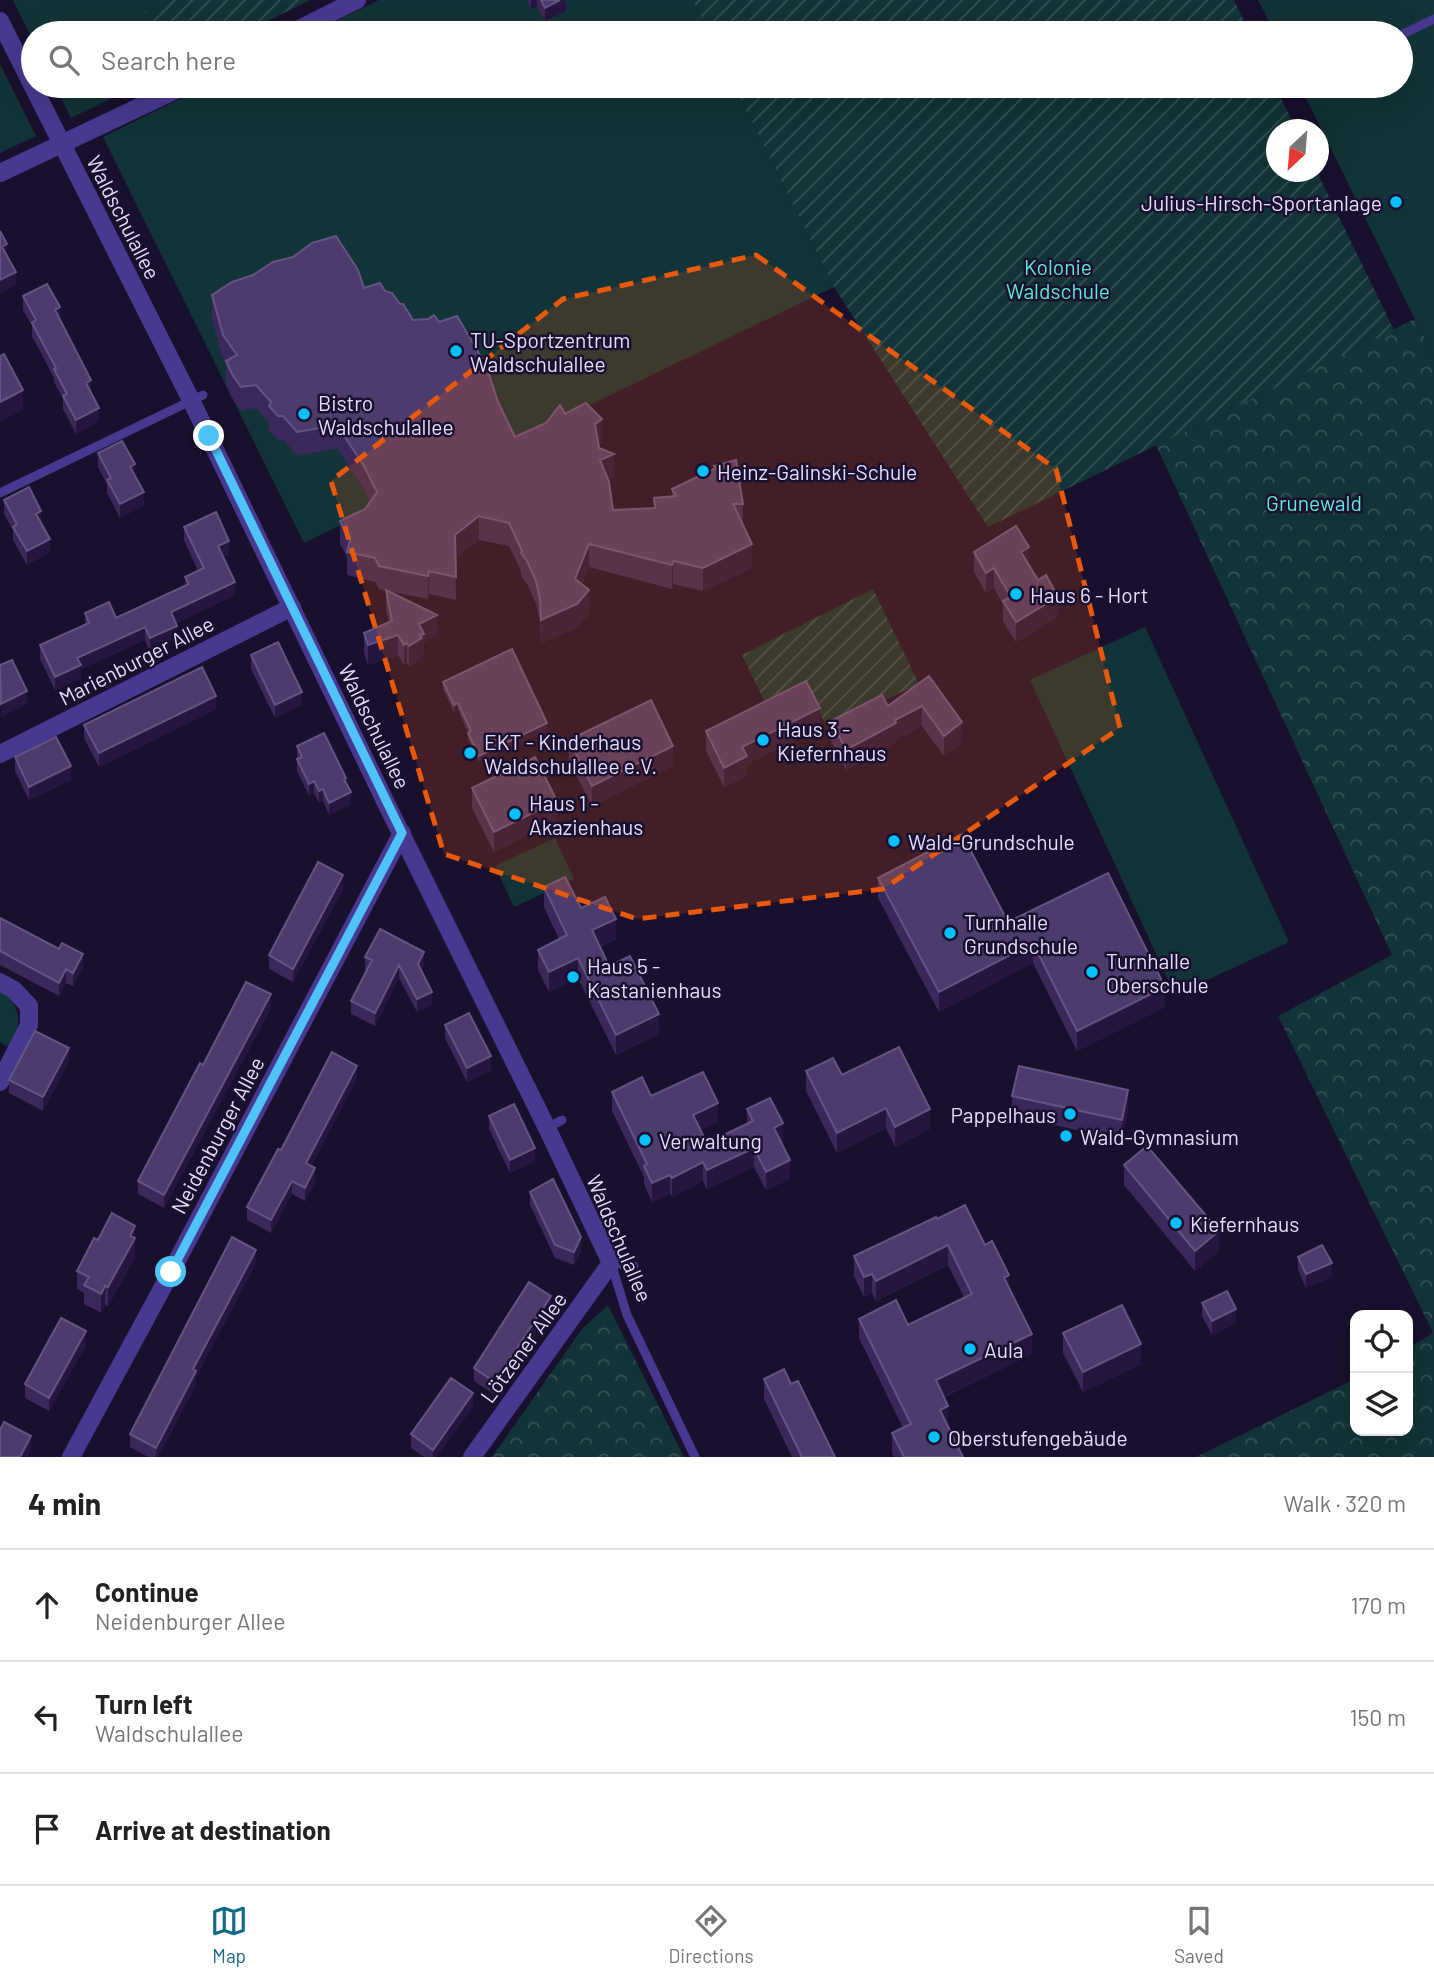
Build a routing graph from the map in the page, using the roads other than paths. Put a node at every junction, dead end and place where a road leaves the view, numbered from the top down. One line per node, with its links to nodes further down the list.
1 (357, 0): 4 (street)
2 (1434, 19): 5 (lane)
3 (0, 21): 6 (street, Waldschulallee)
4 (315, 21)
5 (1413, 29)
6 (21, 63)
7 (38, 98): 9 (street, Waldschulallee)
8 (159, 98): 9 (street)
9 (61, 144): 10 (street); 11 (street, Waldschulallee)
10 (0, 173)
11 (197, 397): 12 (lane); 13 (street, Waldschulallee)
12 (0, 492)
13 (292, 607): 14 (street, Marienburger Allee); 15 (street, Waldschulallee)
14 (0, 754)
15 (402, 833): 18 (street, Waldschulallee); 20 (street, Neidenburger Allee)
16 (0, 982): 17 (street)
17 (0, 1082)
18 (611, 1264): 19 (lane); 21 (street, Lötzener Allee); 22 (lane, Waldschulallee)
19 (634, 1266)
20 (71, 1457)
21 (472, 1457)
22 (695, 1457)

